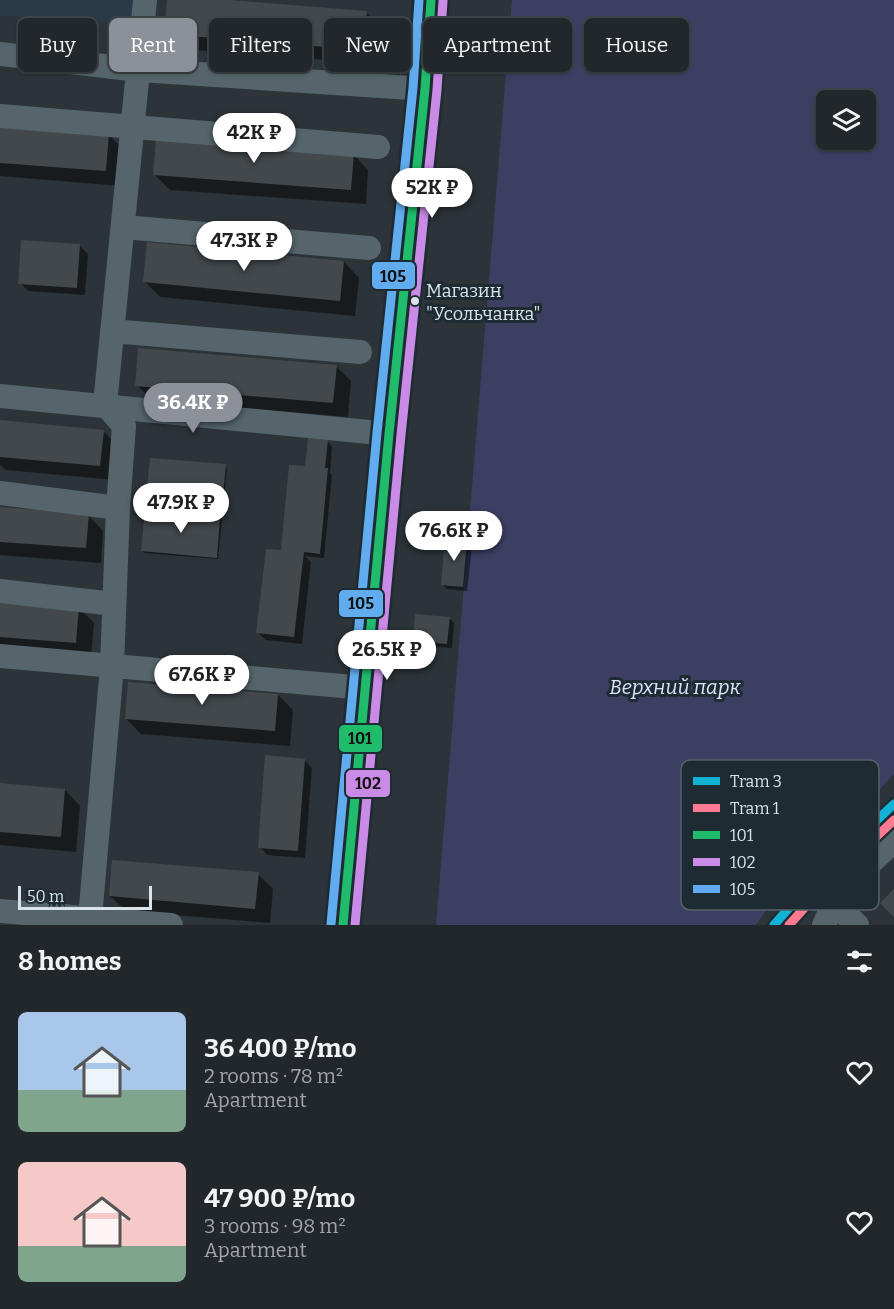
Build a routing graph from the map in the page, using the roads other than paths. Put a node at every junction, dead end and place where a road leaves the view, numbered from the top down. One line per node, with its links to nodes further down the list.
1 (145, 0): 3 (street)
2 (432, 0): 8 (street)
3 (143, 18)
4 (0, 54): 5 (street)
5 (109, 67)
6 (139, 72): 10 (street)
7 (169, 72): 8 (street)
8 (425, 89): 18 (street)
9 (0, 116): 10 (street)
10 (134, 127): 11 (street); 12 (street)
11 (378, 147)
12 (123, 227): 13 (street); 14 (street)
13 (369, 248)
14 (112, 331): 15 (street); 17 (street)
15 (360, 352)
16 (0, 396): 17 (street)
17 (105, 404): 18 (street); 20 (street)
18 (389, 434): 25 (street)
19 (0, 494): 20 (street)
20 (117, 508): 22 (street)
21 (0, 591): 22 (street)
22 (114, 604): 24 (street)
23 (0, 656): 24 (street)
24 (111, 666): 25 (street); 31 (street)
25 (365, 688): 33 (street)
26 (894, 841): 27 (street)
27 (879, 855)
28 (831, 910): 34 (street)
29 (841, 910): 35 (street)
30 (0, 911): 31 (street); 32 (street)
31 (90, 918): 32 (street)
32 (171, 925)
33 (343, 925)
34 (824, 925)
35 (857, 925)

